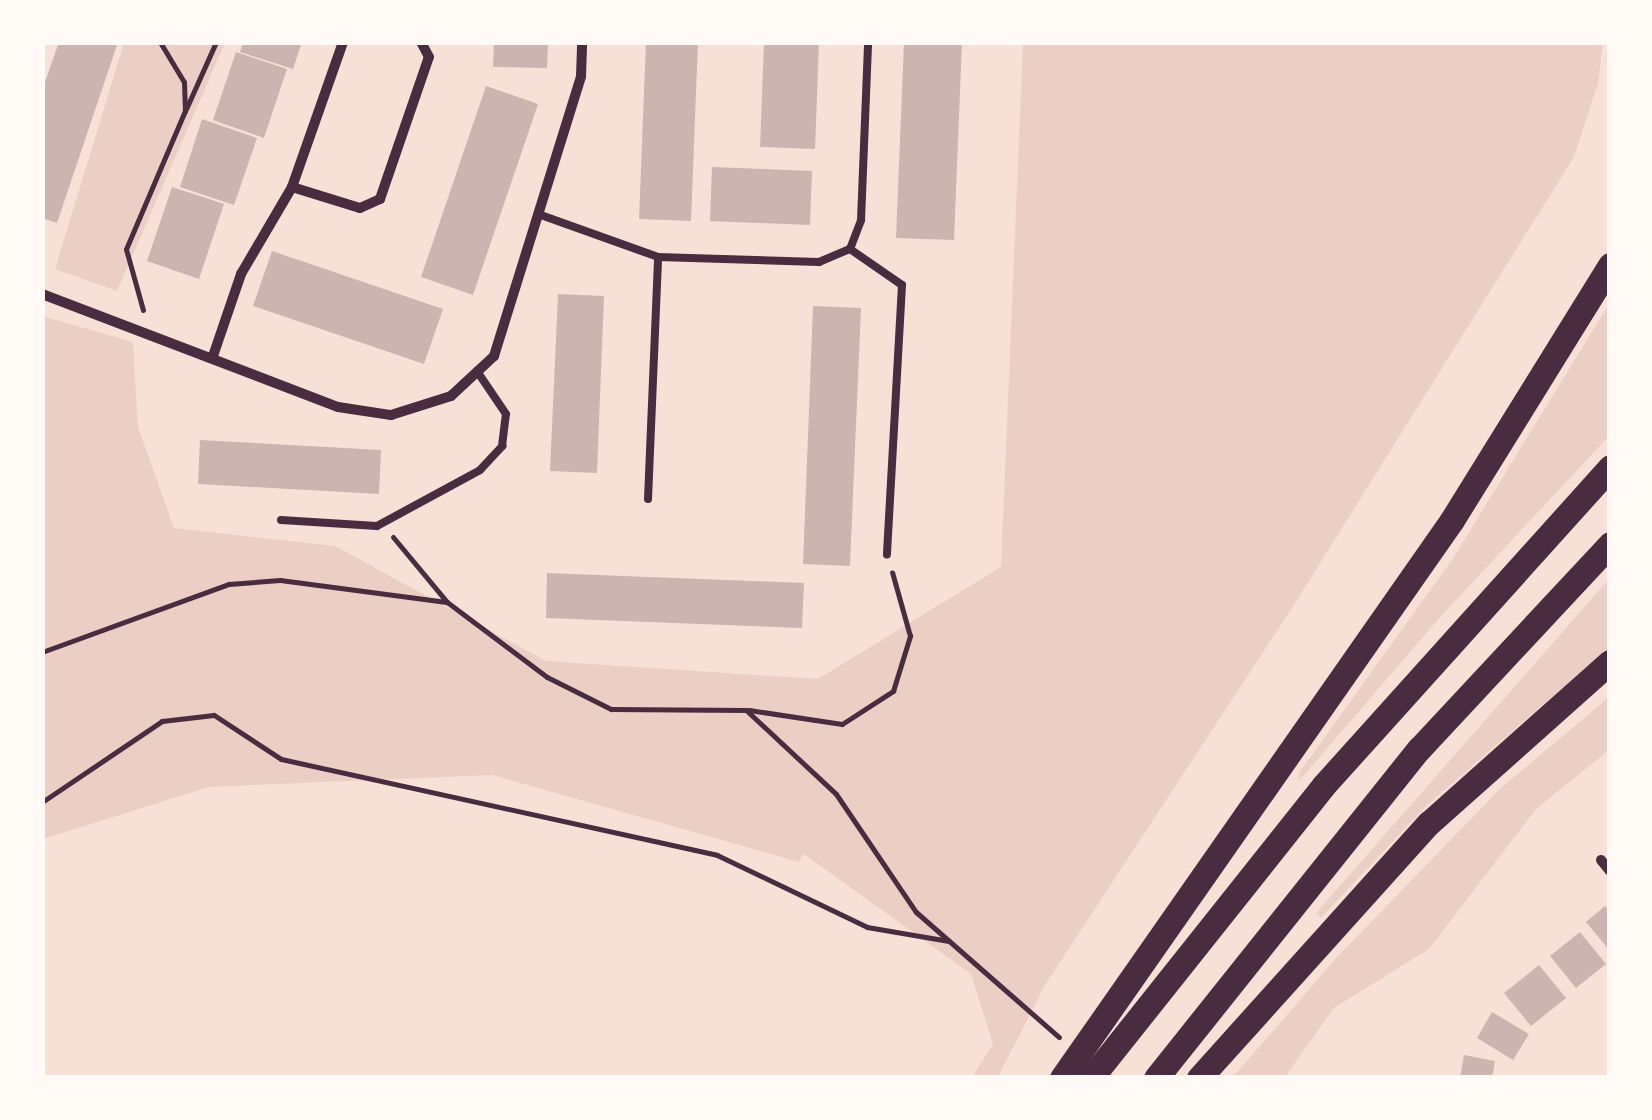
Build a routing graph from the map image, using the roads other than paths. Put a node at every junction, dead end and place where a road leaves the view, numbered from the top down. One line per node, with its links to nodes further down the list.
1 (343, 42): 5 (street)
2 (421, 42): 5 (street)
3 (582, 42): 6 (street)
4 (868, 42): 7 (lane)
5 (292, 187): 11 (street)
6 (538, 214): 8 (lane); 12 (street)
7 (850, 249): 8 (lane); 17 (lane)
8 (658, 257): 14 (lane)
9 (1610, 264): 21 (highway)
10 (42, 294): 11 (street)
11 (213, 356): 12 (street)
12 (477, 372): 15 (lane)
13 (1610, 467): 22 (highway)
14 (648, 499)
15 (281, 520)
16 (1610, 544): 23 (highway)
17 (888, 555)
18 (1610, 662): 24 (highway)
19 (1601, 860): 20 (street)
20 (1610, 871)
21 (1062, 1078)
22 (1091, 1078)
23 (1156, 1078)
24 (1199, 1078)

